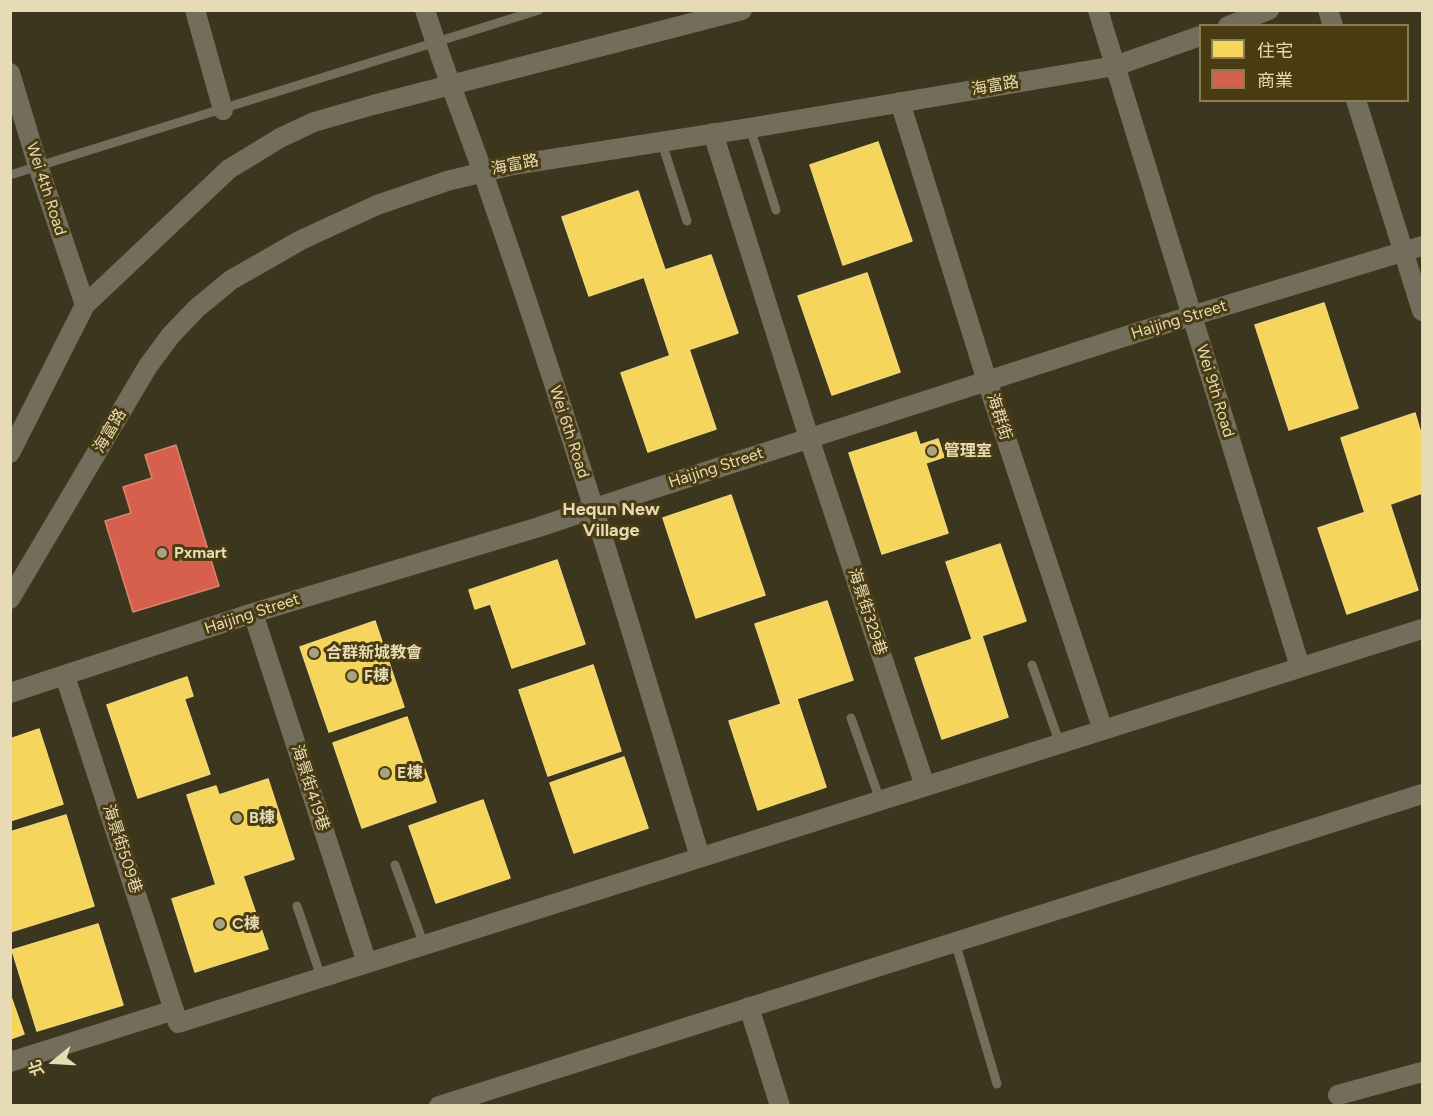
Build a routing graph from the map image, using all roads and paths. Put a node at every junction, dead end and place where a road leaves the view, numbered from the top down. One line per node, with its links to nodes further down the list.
1 (195, 10): 15 (street)
2 (425, 10): 9 (street, Wei 6th Road)
3 (539, 10): 9 (lane)
4 (742, 10): 12 (street)
5 (1098, 10): 10 (street, Wei 9th Road)
6 (1269, 10): 7 (street)
7 (1233, 24)
8 (1199, 36): 10 (street, 海富路)
9 (435, 43): 12 (street, Wei 6th Road); 15 (lane)
10 (1115, 66): 13 (street, 海富路); 27 (street, Wei 9th Road)
11 (10, 73): 19 (street, Wei 4th Road)
12 (450, 85): 20 (street, Wei 6th Road); 25 (street)
13 (900, 102): 16 (street, 海富路); 28 (street, 海群街)
14 (1357, 102): 24 (street)
15 (223, 110): 19 (lane)
16 (750, 128): 17 (street, 海富路); 22 (lane)
17 (713, 133): 18 (street, 海富路); 29 (street, 海景街329巷)
18 (661, 140): 20 (street, 海富路); 23 (lane)
19 (38, 166): 21 (lane); 25 (street, Wei 4th Road)
20 (483, 171): 31 (street, Wei 6th Road); 32 (street, 海富路)
21 (10, 175)
22 (776, 210)
23 (687, 221)
24 (1413, 249): 26 (street); 27 (street, Haijing Street)
25 (85, 305): 30 (street)
26 (1422, 311)
27 (1192, 316): 28 (street, Haijing Street); 36 (street, Wei 9th Road)
28 (987, 381): 29 (street, Haijing Street); 40 (street, 海群街)
29 (809, 438): 31 (street, Haijing Street); 42 (street, 海景街329巷)
30 (10, 453)
31 (594, 508): 33 (street, Haijing Street); 45 (street, Wei 6th Road)
32 (10, 599)
33 (253, 613): 37 (street, Haijing Street); 50 (street, 海景街419巷)
34 (1422, 629): 36 (street)
35 (1032, 665): 41 (lane)
36 (1300, 667): 40 (street)
37 (65, 676): 38 (street, Haijing Street); 53 (street, 海景街509巷)
38 (10, 693)
39 (851, 718): 44 (lane)
40 (1102, 730): 41 (street)
41 (1060, 744): 42 (street)
42 (925, 786): 44 (street)
43 (1422, 794): 48 (street)
44 (880, 800): 45 (street)
45 (700, 857): 49 (street)
46 (395, 865): 49 (lane)
47 (297, 906): 51 (lane)
48 (955, 942): 52 (street); 56 (lane)
49 (424, 945): 50 (street)
50 (367, 963): 51 (street)
51 (321, 977): 53 (street)
52 (749, 1006): 58 (street); 59 (street)
53 (176, 1016): 54 (street)
54 (10, 1062)
55 (1422, 1072): 57 (street)
56 (997, 1084)
57 (1338, 1095)
58 (440, 1106)
59 (780, 1106)

